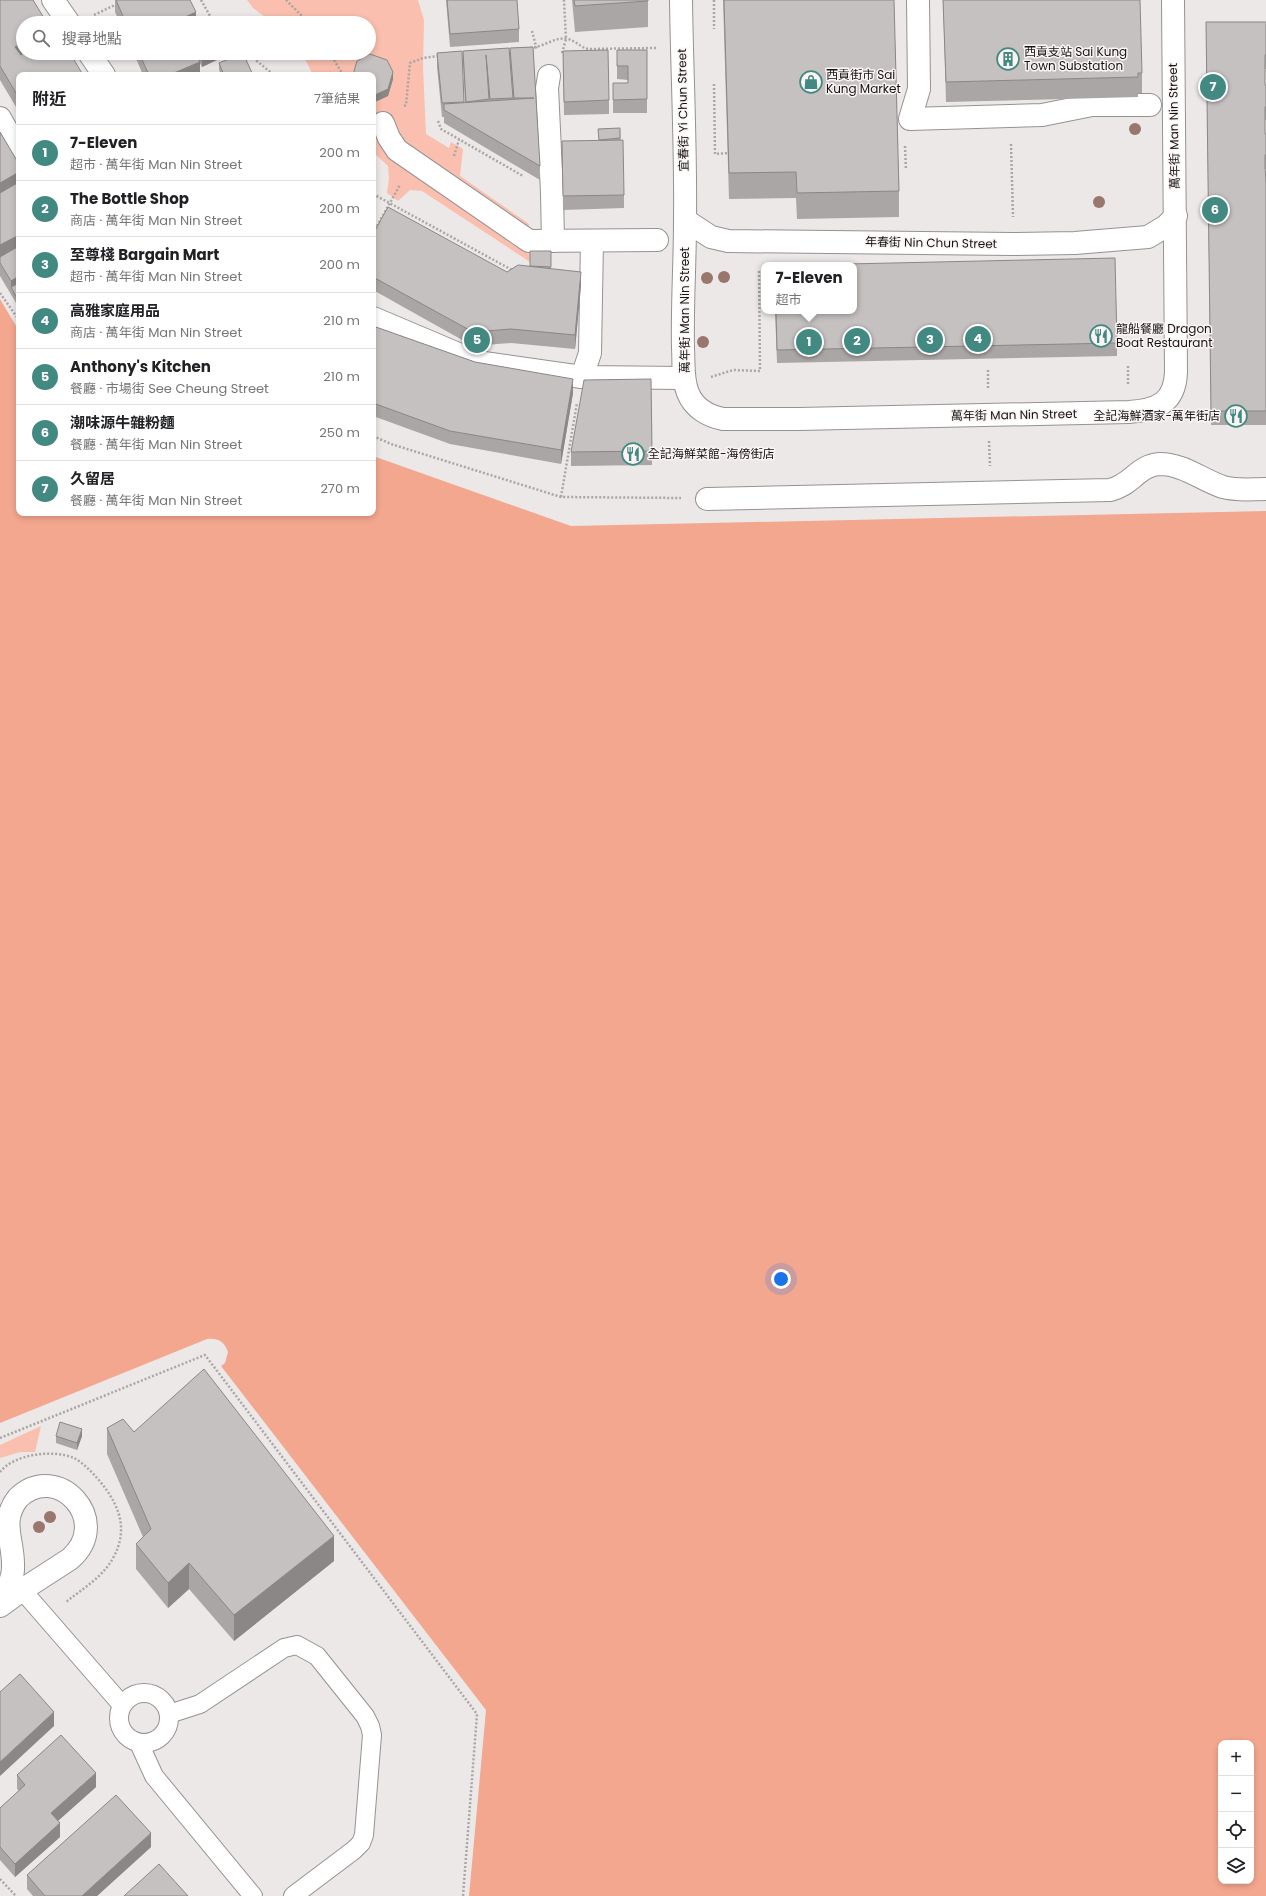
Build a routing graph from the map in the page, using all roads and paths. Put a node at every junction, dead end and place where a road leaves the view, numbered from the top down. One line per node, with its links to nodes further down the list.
1 (53, 0): 11 (street)
2 (122, 0): 10 (path)
3 (200, 0): 12 (path)
4 (286, 0): 13 (path)
5 (564, 0): 16 (path)
6 (681, 0): 19 (street, 宜春街 Yi Chun Street)
7 (714, 0): 14 (path)
8 (918, 0): 31 (street)
9 (1173, 0): 43 (street, 萬年街 Man Nin Street)
10 (95, 15)
11 (64, 16)
12 (210, 16)
13 (302, 16)
14 (714, 28)
15 (532, 31): 18 (path)
16 (566, 39): 18 (path); 19 (path); 28 (path)
17 (529, 48): 18 (path)
18 (536, 48): 20 (path)
19 (682, 48): 44 (street, 宜春街 Yi Chun Street)
20 (537, 53)
21 (446, 56): 34 (path)
22 (94, 60): 25 (street)
23 (256, 60): 26 (path)
24 (334, 60): 27 (path)
25 (102, 72)
26 (270, 72)
27 (341, 72)
28 (549, 76): 40 (street)
29 (714, 84): 38 (path)
30 (1150, 105): 31 (street)
31 (1010, 117): 49 (path)
32 (0, 118): 36 (street)
33 (438, 121): 35 (path)
34 (383, 123): 48 (street)
35 (459, 140): 37 (path); 40 (path)
36 (16, 147)
37 (455, 153)
38 (732, 153)
39 (400, 184): 42 (path)
40 (552, 193): 48 (street)
41 (376, 196): 42 (path)
42 (389, 204): 45 (path); 51 (path)
43 (1176, 216): 49 (street, 年春街 Nin Chun Street); 56 (street, 萬年街 Man Nin Street)
44 (685, 220): 49 (street, 年春街 Nin Chun Street); 56 (street, 萬年街 Man Nin Street)
45 (376, 228)
46 (658, 240): 47 (street)
47 (592, 241): 48 (street); 55 (street)
48 (553, 242)
49 (1013, 244)
50 (759, 268): 56 (path)
51 (514, 271)
52 (0, 293): 53 (path)
53 (16, 316)
54 (376, 319): 55 (street)
55 (582, 377): 56 (street); 59 (path)
56 (684, 378)
57 (376, 437): 59 (path)
58 (1266, 489): 60 (street)
59 (561, 497): 60 (path)
60 (707, 499)
61 (0, 1438): 72 (path)
62 (22, 1590): 63 (street); 64 (street); 65 (lane)
63 (0, 1600)
64 (0, 1606)
65 (122, 1705): 66 (lane); 67 (lane)
66 (169, 1714): 67 (lane); 71 (lane)
67 (139, 1743): 70 (lane)
68 (0, 1879): 69 (path)
69 (16, 1896)
70 (254, 1896)
71 (293, 1896)
72 (463, 1896)

